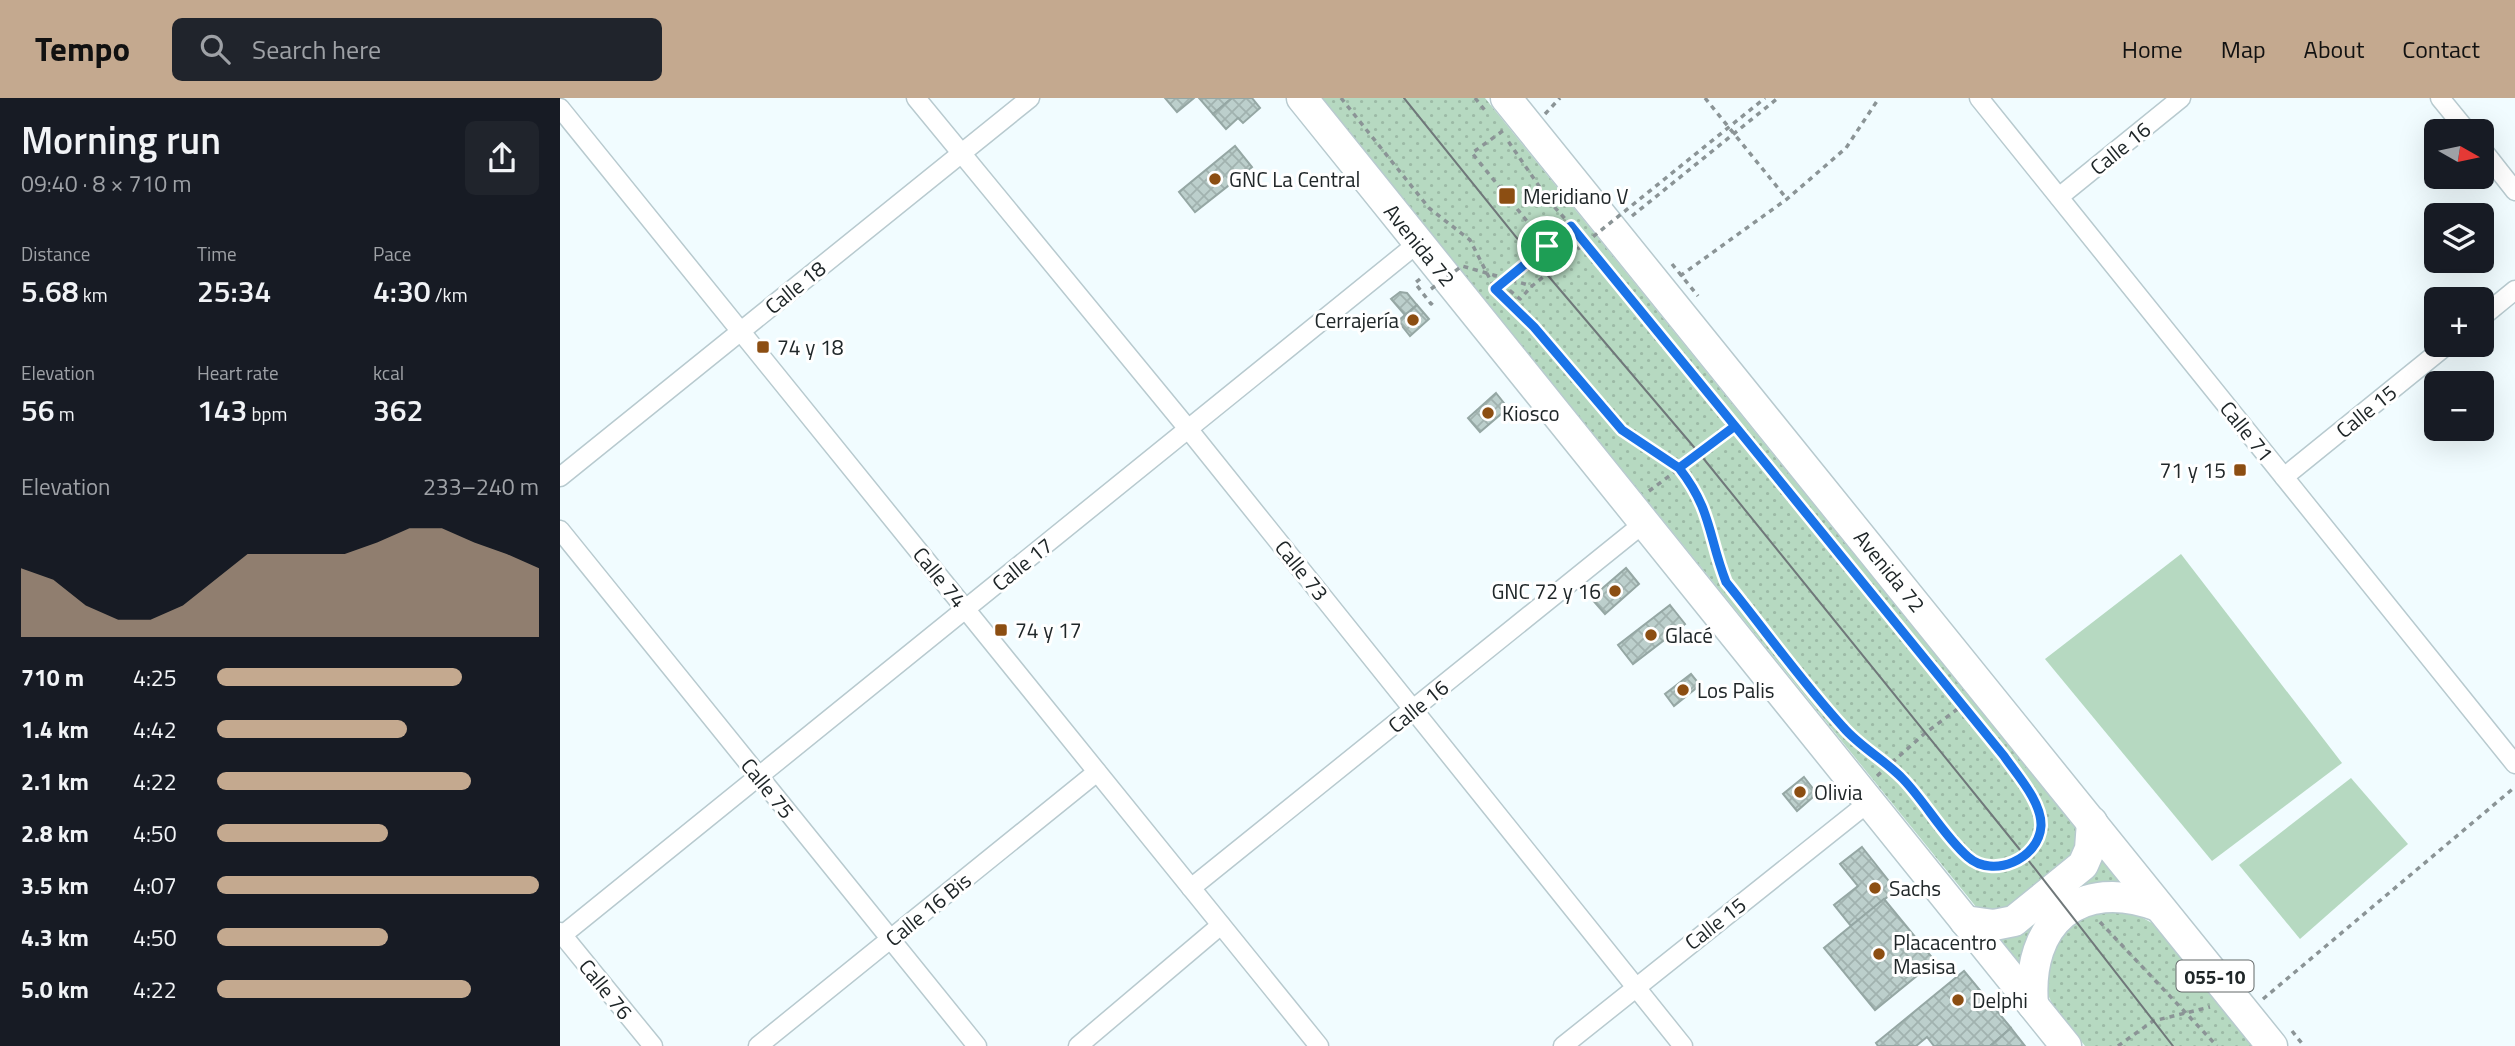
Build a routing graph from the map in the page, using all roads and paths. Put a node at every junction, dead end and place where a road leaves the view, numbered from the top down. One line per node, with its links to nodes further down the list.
1 (916, 98): 19 (street, Calle 73)
2 (1030, 98): 19 (street, Calle 18)
3 (1302, 98): 26 (highway, Avenida 72)
4 (1341, 98): 31 (path)
5 (1475, 98): 15 (path)
6 (1560, 98): 17 (path)
7 (1704, 98): 18 (path)
8 (1765, 98): 29 (path, bridge)
9 (1778, 98): 18 (path)
10 (1879, 98): 23 (path)
11 (1979, 98): 22 (street, Calle 71)
12 (2181, 98): 22 (street, Calle 16)
13 (2440, 98): 16 (street)
14 (560, 108): 35 (street, Calle 74)
15 (1499, 109): 17 (highway, Avenida 72 / 055-10)
16 (2457, 119)
17 (1515, 128): 24 (path); 25 (highway, Avenida 72 / 055-10); 27 (path)
18 (1733, 135): 23 (path); 25 (path)
19 (961, 154): 35 (street, Calle 18); 38 (street, Calle 73)
20 (2494, 164): 21 (street)
21 (2515, 191)
22 (2059, 197): 41 (street, Calle 71)
23 (1787, 198): 32 (path)
24 (1571, 226): 27 (path); 37 (path)
25 (1615, 232): 32 (highway, Avenida 72 / 055-10)
26 (1418, 243): 38 (street, Calle 17); 42 (highway, Avenida 72)
27 (1547, 246): 28 (path)
28 (1502, 284): 29 (path); 31 (path)
29 (1531, 287): 30 (path, bridge)
30 (1431, 289)
31 (1495, 289): 39 (path)
32 (1662, 290): 37 (highway, Avenida 72 / 055-10)
33 (2515, 290): 34 (street)
34 (2494, 307)
35 (741, 331): 40 (street, Calle 18); 44 (street, Calle 74)
36 (2432, 357): 41 (street, Calle 15)
37 (1746, 417): 39 (path); 45 (highway, Avenida 72 / 055-10); 45 (path)
38 (1189, 430): 44 (street, Calle 17); 46 (street, Calle 73)
39 (1679, 468): 42 (path); 48 (path)
40 (560, 477)
41 (2284, 477): 47 (street, Calle 71)
42 (1637, 514): 46 (street, Calle 16); 52 (highway, Avenida 72)
43 (560, 530): 50 (street, Calle 75)
44 (966, 609): 49 (street, Calle 74); 50 (street, Calle 17)
45 (1973, 696): 48 (path); 48 (path); 53 (highway, Avenida 72 / 055-10)
46 (1414, 709): 54 (street, Calle 16); 61 (street, Calle 73)
47 (2513, 757)
48 (1890, 765): 52 (path)
49 (1097, 772): 54 (street, Calle 74); 60 (street, Calle 16 Bis)
50 (759, 777): 59 (street, Calle 17); 60 (street, Calle 75)
51 (2515, 787): 62 (path)
52 (1865, 796): 57 (highway, Avenida 72); 61 (street, Calle 15)
53 (2092, 822): 56 (highway, Avenida 72 / 055-10); 57 (highway)
54 (1191, 887): 58 (street, Calle 74)
55 (2082, 902): 56 (highway); 63 (highway); 64 (path)
56 (2158, 906): 62 (highway, Avenida 72 / 055-10)
57 (1965, 921): 63 (highway, Avenida 72)
58 (1222, 925): 68 (street); 69 (street, Calle 74)
59 (561, 935): 65 (street, Calle 76)
60 (891, 939): 66 (street, Calle 16 Bis); 67 (street, Calle 75)
61 (1635, 987): 70 (street, Calle 15); 71 (street, Calle 73)
62 (2237, 1003): 64 (path); 75 (highway, Avenida 72 / 055-10)
63 (2033, 1005): 72 (highway, Avenida 72)
64 (2183, 1012): 73 (path); 74 (path)
65 (653, 1046)
66 (758, 1046)
67 (977, 1046)
68 (1079, 1046)
69 (1319, 1046)
70 (1563, 1046)
71 (1683, 1046)
72 (2066, 1046)
73 (2118, 1046)
74 (2217, 1046)
75 (2272, 1046)

